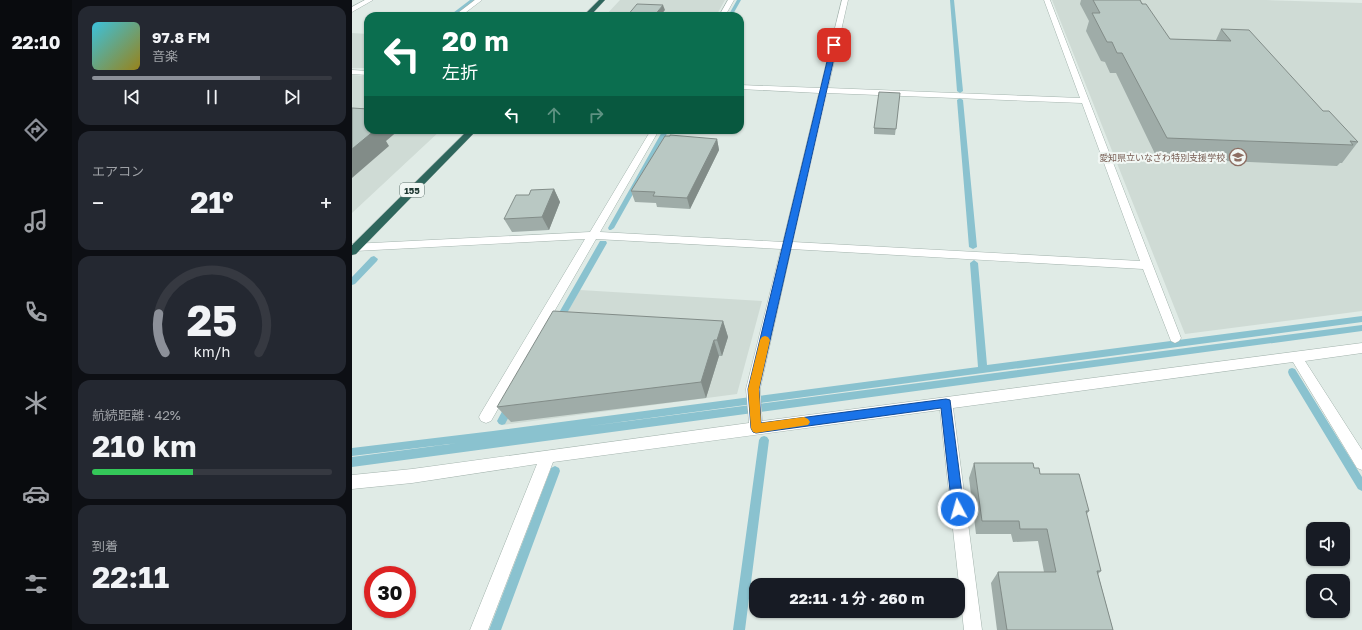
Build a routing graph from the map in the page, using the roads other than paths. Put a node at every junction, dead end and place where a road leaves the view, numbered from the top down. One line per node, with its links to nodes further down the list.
1 (370, 0): 7 (street)
2 (479, 0): 8 (street)
3 (602, 0): 9 (highway)
4 (731, 0): 10 (street)
5 (845, 0): 14 (street)
6 (1046, 0): 15 (street)
7 (352, 10)
8 (463, 12)
9 (590, 12)
10 (724, 12)
11 (352, 72): 12 (street)
12 (364, 73)
13 (744, 87): 14 (street)
14 (823, 91): 15 (street); 19 (street)
15 (1084, 102): 21 (street)
16 (469, 134): 20 (highway, 155)
17 (653, 134): 18 (street)
18 (593, 235): 19 (street); 20 (street); 26 (street)
19 (787, 246): 21 (street); 27 (street)
20 (354, 249)
21 (1147, 265): 22 (street)
22 (1175, 338)
23 (1362, 348): 24 (street)
24 (1296, 357): 25 (street); 29 (street)
25 (946, 403): 27 (street); 32 (street)
26 (486, 417)
27 (756, 422): 28 (street)
28 (548, 456): 30 (street); 31 (street)
29 (1362, 462)
30 (352, 482)
31 (479, 630)
32 (973, 630)

